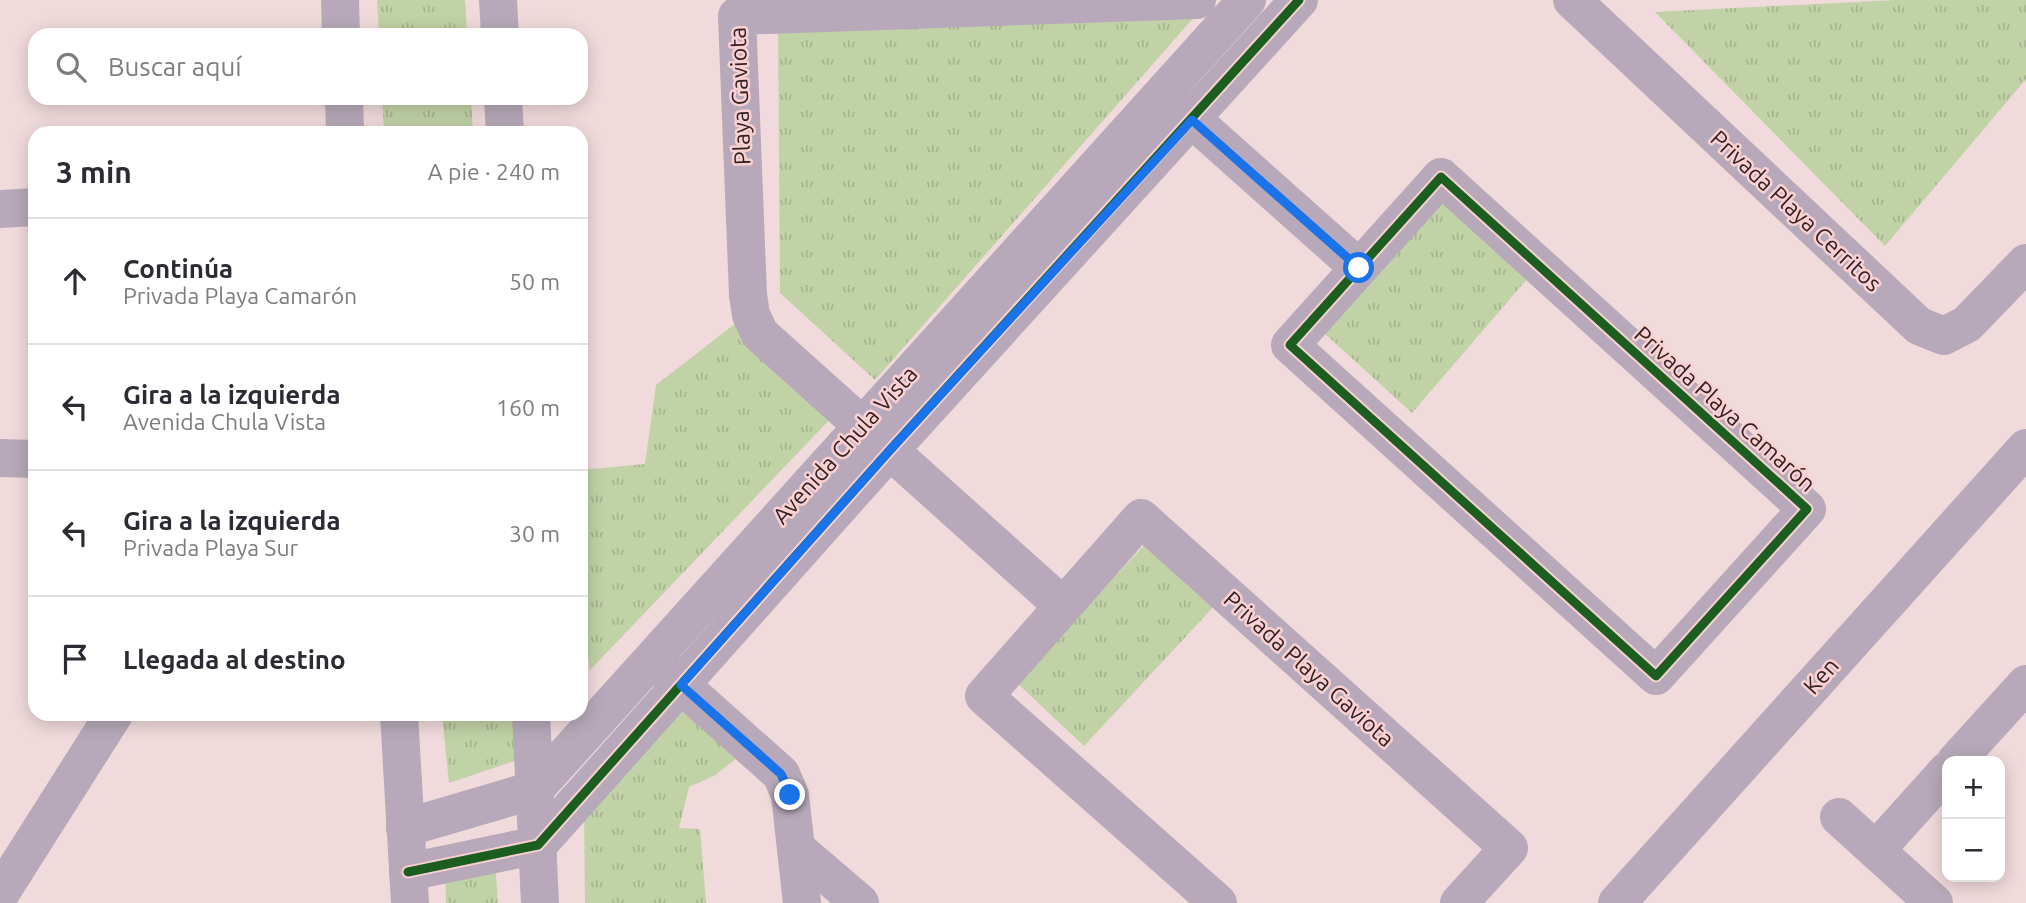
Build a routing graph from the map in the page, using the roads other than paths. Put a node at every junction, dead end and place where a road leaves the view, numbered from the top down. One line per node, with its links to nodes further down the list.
1 (340, 0): 7 (street)
2 (498, 0): 8 (street)
3 (1197, 0): 19 (street, Playa Gaviota)
4 (1247, 0): 9 (street, Avenida Chula Vista)
5 (1299, 0): 12 (street, Avenida Chula Vista)
6 (1584, 0): 17 (street, Privada Playa Cerritos)
7 (341, 28)
8 (500, 28)
9 (1163, 93): 12 (street); 19 (street, Avenida Chula Vista)
10 (344, 105): 13 (street)
11 (503, 105): 14 (street)
12 (1192, 120): 18 (street); 21 (street, Avenida Chula Vista)
13 (345, 126)
14 (505, 126)
15 (28, 207): 16 (street)
16 (0, 209)
17 (2026, 263)
18 (1359, 268): 18 (street, Privada Playa Camarón)
19 (862, 425): 21 (street, Playa Gaviota); 25 (street, Avenida Chula Vista)
20 (2026, 449): 46 (street, Ken)
21 (890, 450): 24 (street); 27 (street, Avenida Chula Vista)
22 (0, 458): 23 (street)
23 (28, 459)
24 (1063, 606): 44 (street, Privada Playa Gaviota); 45 (street, Privada Playa Gaviota)
25 (652, 659): 27 (street); 33 (street, Avenida Chula Vista)
26 (2026, 684): 31 (street)
27 (681, 685): 36 (street, Avenida Chula Vista); 37 (street)
28 (110, 721): 40 (street)
29 (399, 721): 35 (street)
30 (531, 721): 33 (street)
31 (1961, 756)
32 (1942, 777): 38 (street)
33 (534, 790): 35 (street); 36 (street)
34 (1839, 817): 38 (street)
35 (405, 828): 39 (street)
36 (538, 845): 39 (street); 41 (street)
37 (798, 850): 42 (street); 43 (street)
38 (1876, 850): 47 (street)
39 (409, 887)
40 (0, 894)
41 (540, 903)
42 (802, 903)
43 (860, 903)
44 (1218, 903)
45 (1459, 903)
46 (1617, 903)
47 (1934, 903)

